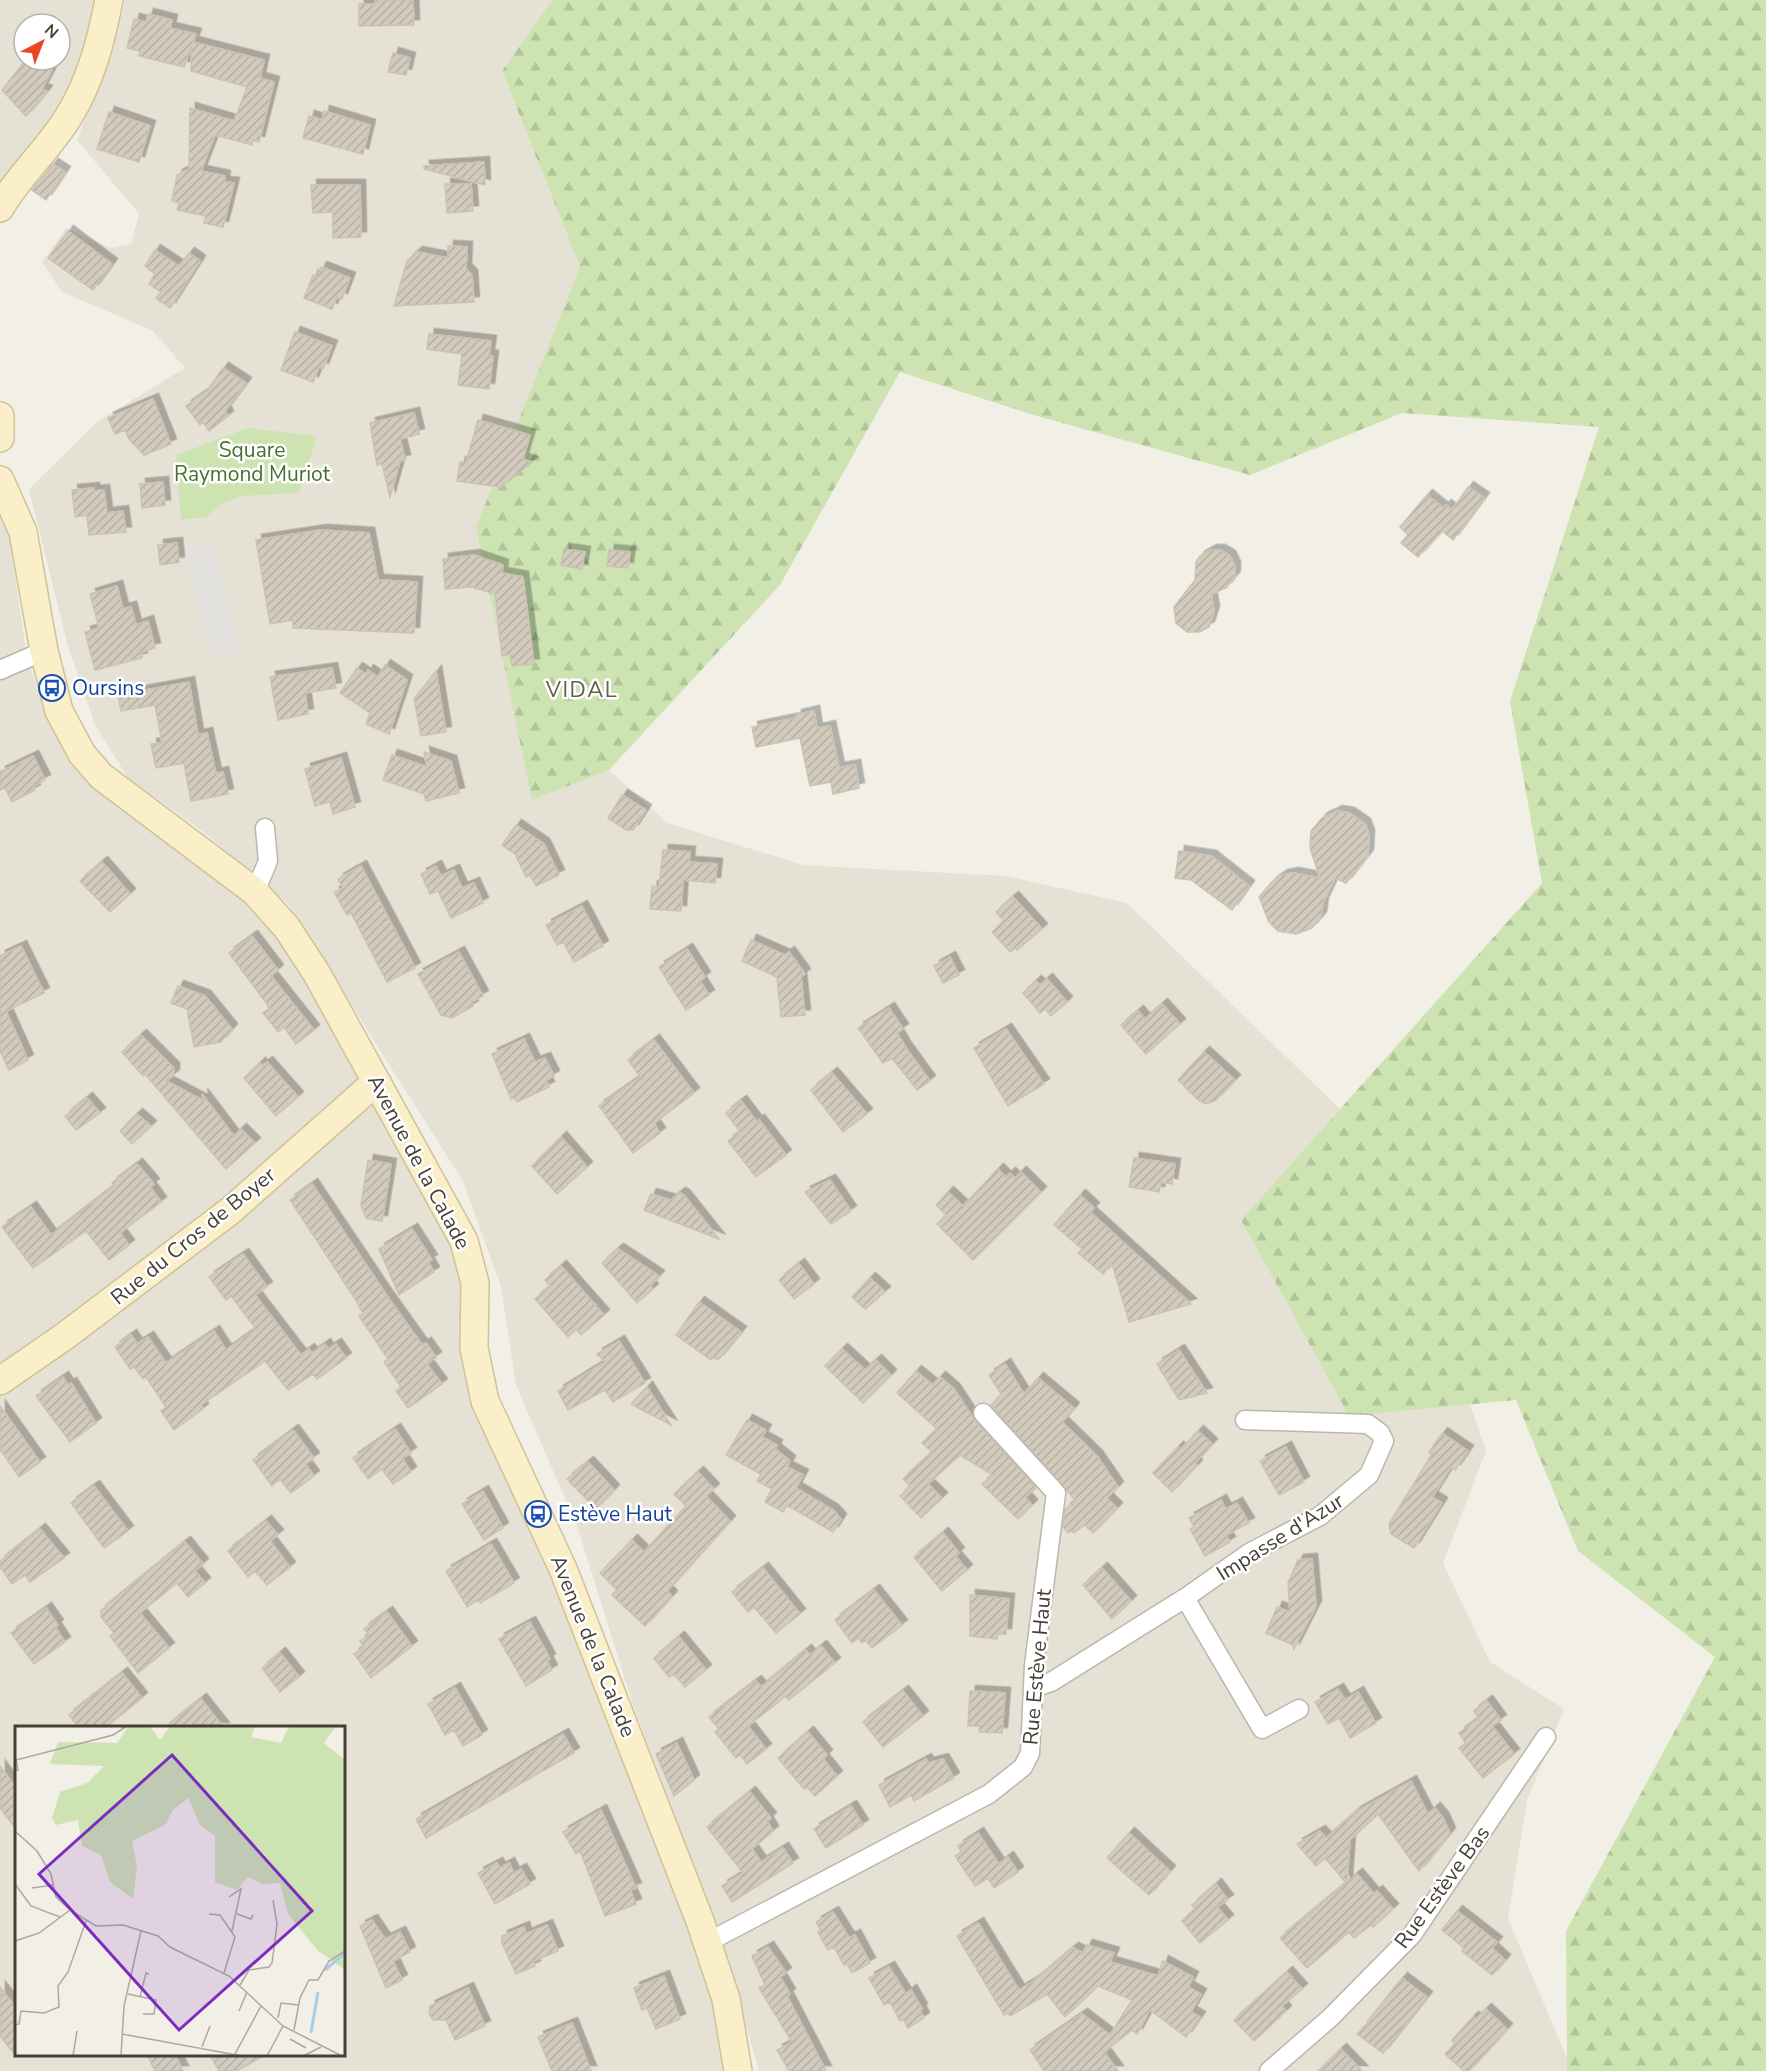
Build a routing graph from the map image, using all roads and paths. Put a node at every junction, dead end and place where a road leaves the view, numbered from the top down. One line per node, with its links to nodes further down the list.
1 (109, 0): 2 (street)
2 (0, 208)
3 (0, 416): 4 (street)
4 (0, 438)
5 (0, 480): 6 (street, Avenue de la Calade)
6 (44, 651): 7 (street); 9 (street, Avenue de la Calade)
7 (0, 670)
8 (265, 828): 9 (street)
9 (255, 892): 10 (street, Avenue de la Calade)
10 (378, 1084): 11 (street, Rue du Cros de Boyer); 18 (street, Avenue de la Calade)
11 (0, 1381)
12 (983, 1413): 15 (street, Rue Estève Haut)
13 (1245, 1420): 14 (street, Impasse d'Azur)
14 (1185, 1598): 15 (street, Impasse d'Azur); 16 (street)
15 (1033, 1688): 18 (street, Rue Estève Haut)
16 (1299, 1709)
17 (1546, 1737): 20 (street, Rue Estève Bas)
18 (708, 1942): 19 (street, Avenue de la Calade)
19 (738, 2071)
20 (1269, 2071)

